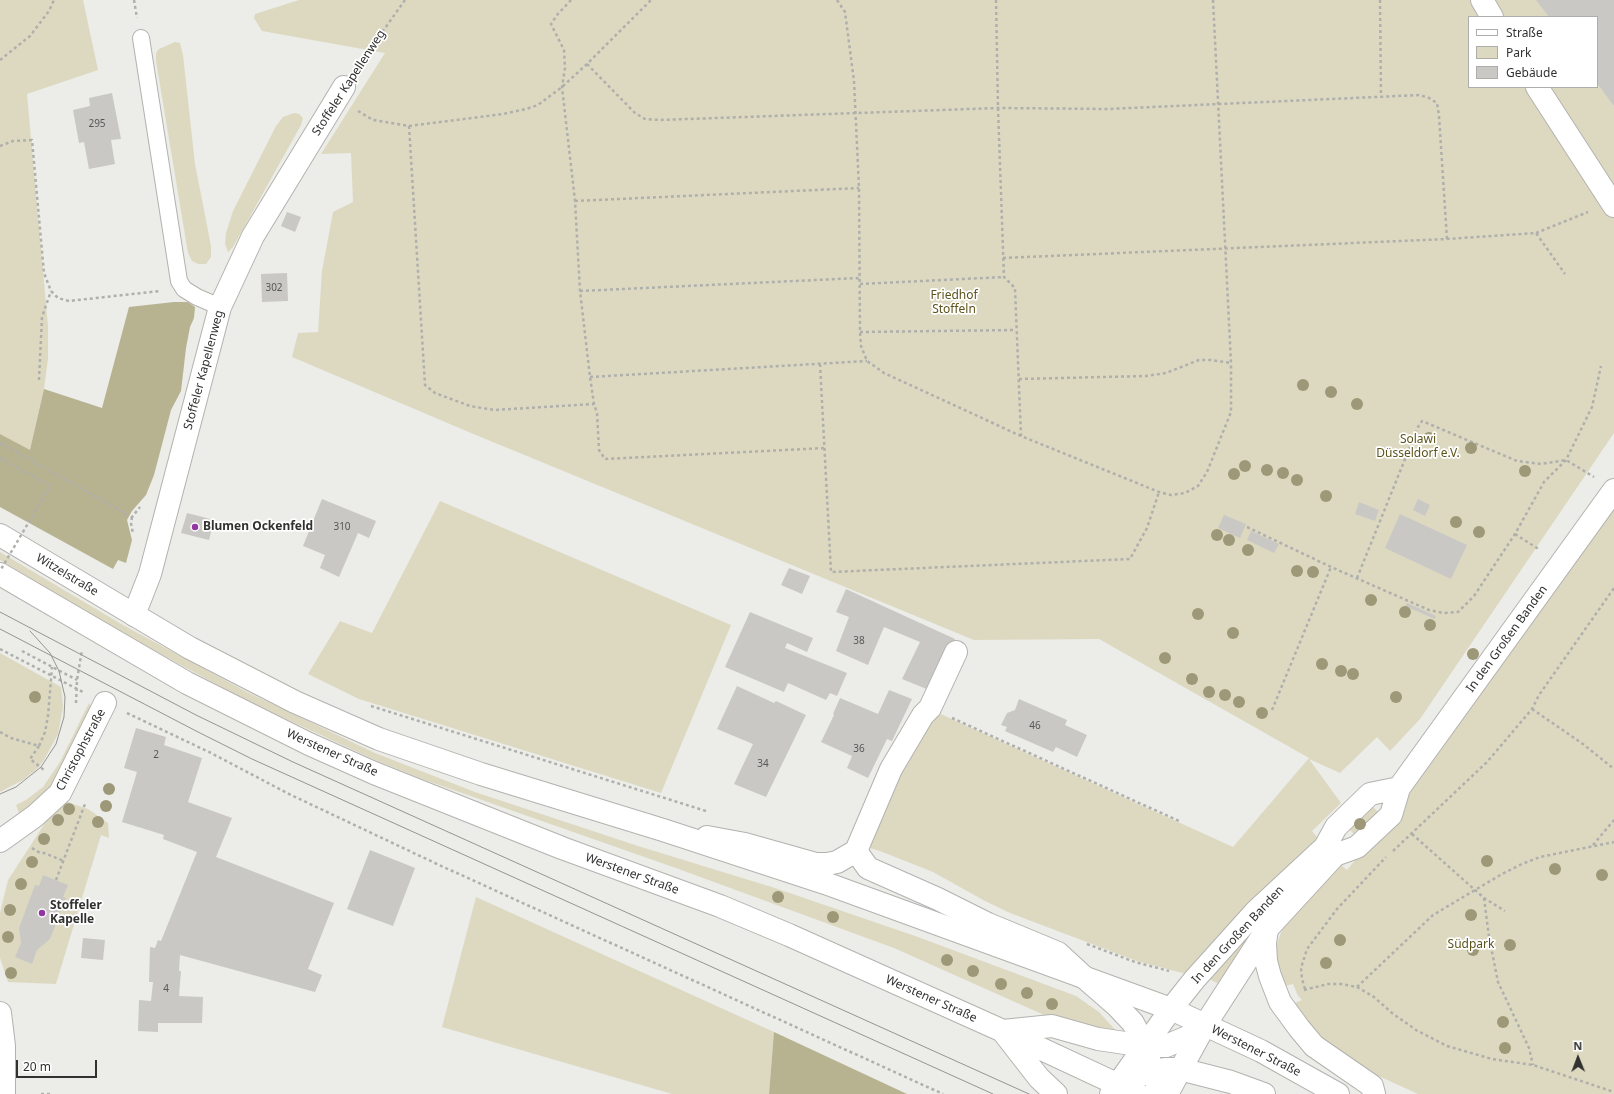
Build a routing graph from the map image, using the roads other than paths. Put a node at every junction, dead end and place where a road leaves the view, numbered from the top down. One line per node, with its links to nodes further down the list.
1 (1482, 0): 2 (main road)
2 (1491, 16)
3 (141, 38): 7 (lane)
4 (1538, 88): 6 (main road)
5 (341, 93): 7 (main road, Stoffeler Kapellenweg)
6 (1613, 204)
7 (220, 307): 11 (main road, Stoffeler Kapellenweg)
8 (1614, 490): 14 (main road, In den Großen Banden)
9 (0, 535): 11 (main road, Witzelstraße)
10 (0, 573): 24 (main road, Werstener Straße)
11 (134, 615): 15 (main road, Werstener Straße)
12 (956, 652): 17 (main road)
13 (105, 703): 16 (main road, Christophstraße)
14 (1399, 788): 18 (main road, In den Großen Banden); 18 (main road, In den Großen Banden)
15 (663, 830): 17 (main road, Werstener Straße); 20 (main road, Werstener Straße)
16 (0, 841)
17 (856, 851): 20 (main road, Werstener Straße)
18 (1330, 851): 19 (main road, In den Großen Banden); 21 (main road, In den Großen Banden)
19 (1267, 929): 23 (main road, In den Großen Banden); 36 (main road)
20 (1083, 976): 21 (main road, Werstener Straße); 25 (main road)
21 (1171, 1009): 23 (main road, Werstener Straße); 25 (main road, In den Großen Banden)
22 (0, 1013): 29 (main road)
23 (1205, 1025): 25 (main road); 26 (main road, In den Großen Banden); 35 (main road, Werstener Straße)
24 (1002, 1031): 25 (main road); 28 (main road, Werstener Straße); 30 (main road)
25 (1145, 1046): 27 (main road); 28 (main road, In den Großen Banden)
26 (1180, 1069): 27 (main road); 33 (main road, In den Großen Banden); 34 (main road)
27 (1154, 1071): 28 (main road); 32 (main road)
28 (1114, 1089): 31 (main road, Werstener Straße)
29 (4, 1094)
30 (1056, 1094)
31 (1138, 1094)
32 (1160, 1094)
33 (1167, 1094)
34 (1264, 1094)
35 (1338, 1094)
36 (1374, 1094)

